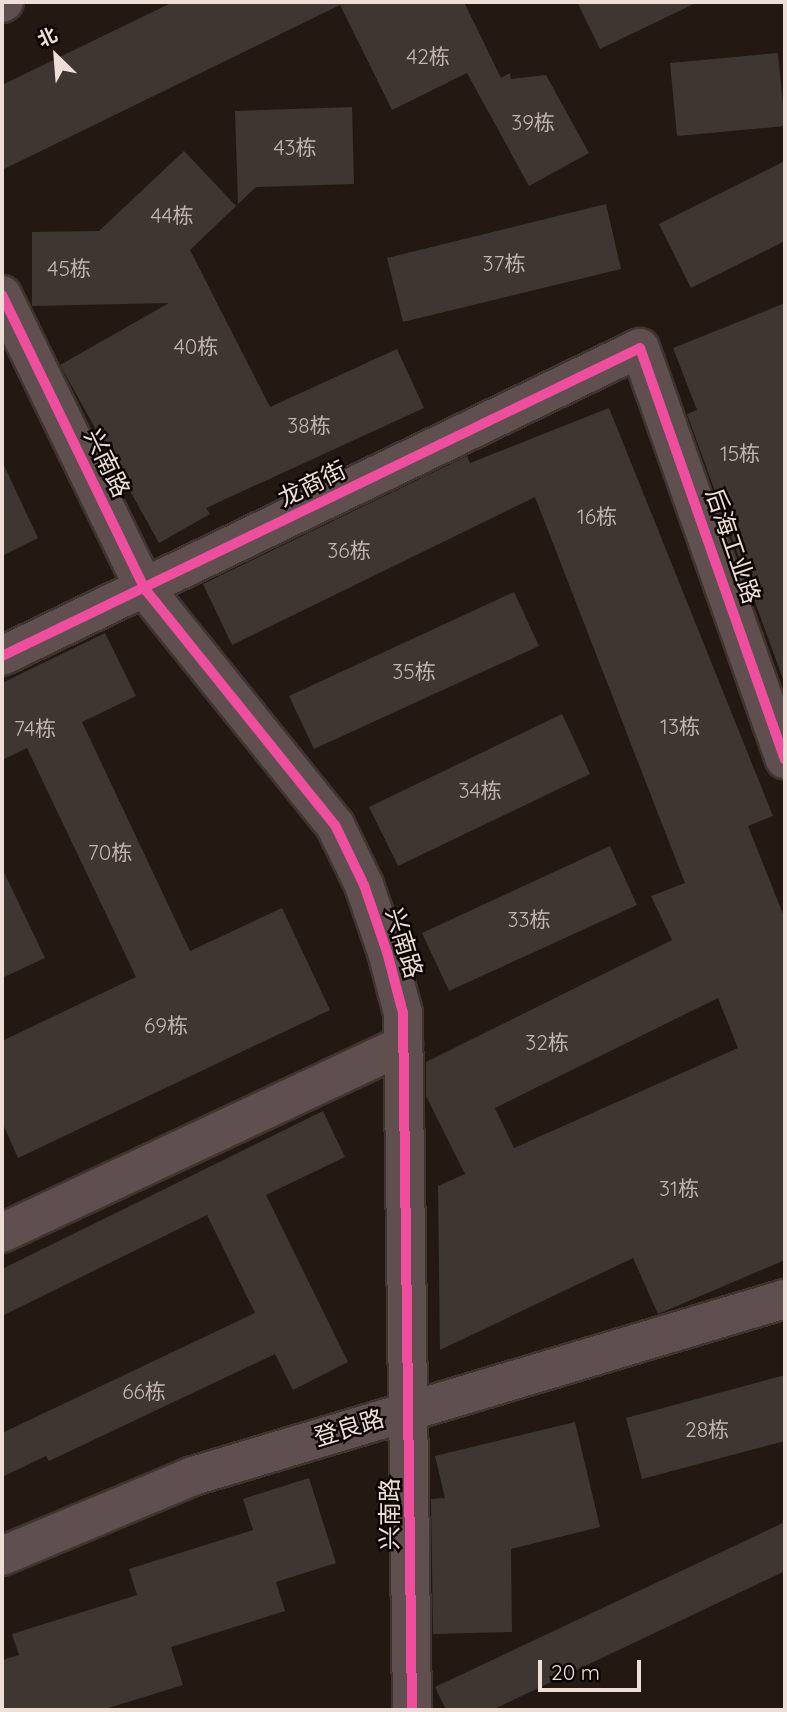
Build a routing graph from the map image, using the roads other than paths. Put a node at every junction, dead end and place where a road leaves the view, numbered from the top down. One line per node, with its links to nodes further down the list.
1 (2, 295): 3 (street, 兴南路)
2 (640, 348): 3 (street, 龙商街); 5 (street, 后海工业路)
3 (145, 589): 4 (street, 龙商街); 6 (street, 兴南路)
4 (2, 656)
5 (785, 759)
6 (403, 1045): 7 (street); 9 (street, 兴南路)
7 (2, 1233)
8 (785, 1299): 9 (street, 登良路)
9 (411, 1409): 10 (street, 登良路); 11 (street, 兴南路)
10 (2, 1556)
11 (412, 1710)

